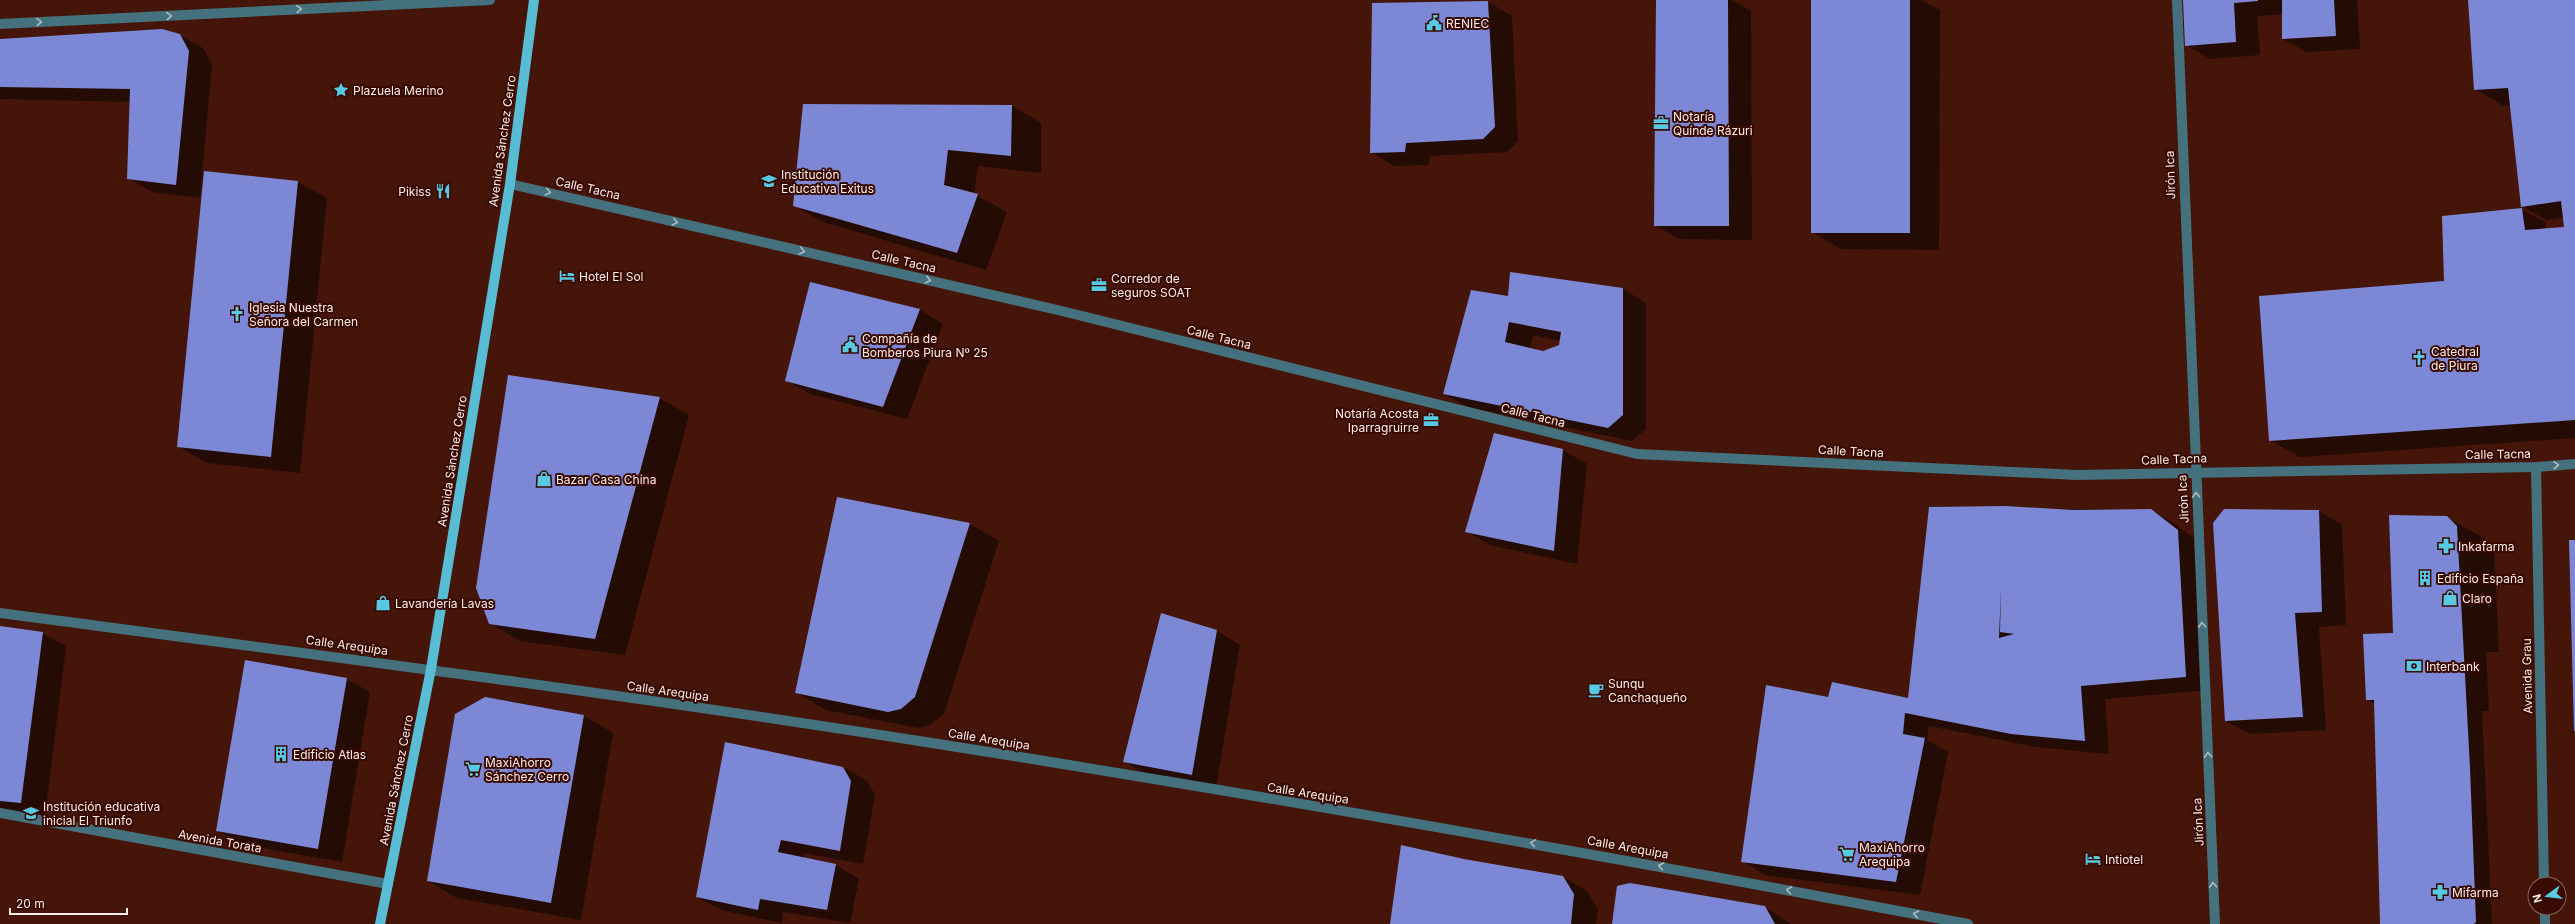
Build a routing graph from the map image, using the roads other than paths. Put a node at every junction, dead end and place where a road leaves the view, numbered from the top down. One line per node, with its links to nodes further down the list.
1 (490, 0): 4 (street, one-way to 1)
2 (534, 0): 5 (main road, Avenida Sánchez Cerro)
3 (2177, 0): 8 (street, Jirón Ica)
4 (0, 24)
5 (510, 184): 8 (street, Calle Tacna, one-way to 8); 10 (main road, Avenida Sánchez Cerro)
6 (2575, 464): 7 (street, Calle Tacna, one-way to 6)
7 (2536, 467): 8 (street, Calle Tacna); 12 (street, Avenida Grau)
8 (2195, 471): 16 (street, Jirón Ica, one-way to 8)
9 (0, 612): 10 (street, Calle Arequipa)
10 (431, 669): 13 (main road, Avenida Sánchez Cerro); 15 (street, Calle Arequipa, one-way to 10)
11 (0, 814): 13 (street, Avenida Torata)
12 (2544, 876)
13 (388, 884): 14 (main road, Avenida Sánchez Cerro)
14 (380, 924)
15 (1968, 924)
16 (2215, 924)

